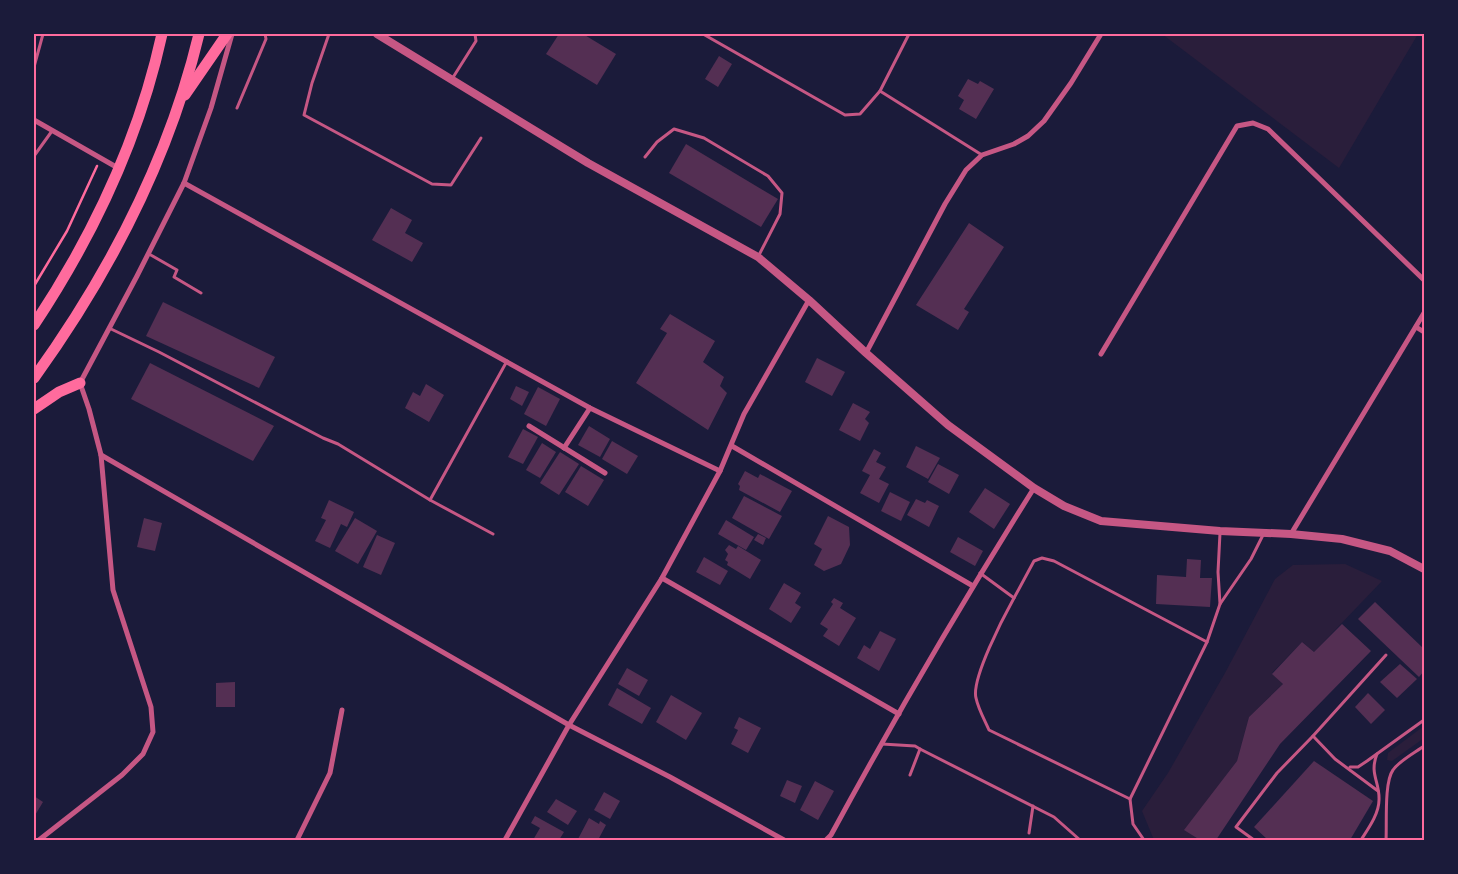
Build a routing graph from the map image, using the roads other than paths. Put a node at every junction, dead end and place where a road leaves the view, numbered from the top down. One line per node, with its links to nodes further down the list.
1 (44, 34): 13 (lane)
2 (162, 34): 24 (highway)
3 (200, 34): 16 (highway)
4 (227, 34): 16 (highway)
5 (232, 34): 25 (street)
6 (265, 34): 17 (lane)
7 (329, 34): 20 (lane)
8 (377, 34): 14 (street)
9 (475, 34): 14 (lane)
10 (704, 34): 15 (lane)
11 (909, 34): 15 (lane)
12 (1101, 34): 21 (street)
13 (34, 67)
14 (452, 79): 27 (street)
15 (880, 91): 21 (lane)
16 (179, 105): 39 (highway)
17 (237, 108)
18 (34, 120): 19 (street)
19 (52, 131): 22 (lane); 24 (street)
20 (481, 138)
21 (982, 155): 36 (street)
22 (34, 156)
23 (645, 157): 27 (lane)
24 (119, 169): 32 (highway)
25 (184, 183): 26 (street); 38 (street)
26 (148, 253): 29 (lane); 34 (street)
27 (758, 257): 30 (street)
28 (1424, 280): 37 (street)
29 (201, 293)
30 (809, 300): 36 (street); 44 (street)
31 (1424, 313): 33 (street)
32 (34, 325)
33 (1416, 327): 35 (street); 54 (street)
34 (108, 328): 40 (street); 50 (lane)
35 (1424, 332)
36 (866, 353): 49 (street)
37 (1101, 354)
38 (507, 361): 41 (street); 50 (lane)
39 (34, 378)
40 (80, 383): 42 (highway); 46 (street)
41 (590, 408): 45 (street); 47 (street)
42 (34, 409)
43 (529, 426): 45 (street)
44 (732, 446): 47 (street); 58 (street)
45 (564, 448): 48 (street)
46 (101, 454): 66 (street); 78 (street)
47 (720, 471): 57 (street)
48 (605, 473)
49 (1034, 488): 51 (street); 56 (street)
50 (430, 500): 53 (lane)
51 (1220, 531): 52 (street); 60 (lane)
52 (1264, 532): 54 (street); 60 (lane)
53 (493, 534)
54 (1291, 534): 55 (street)
55 (1424, 569)
56 (980, 573): 58 (street); 59 (lane)
57 (662, 578): 64 (street); 66 (street)
58 (973, 586): 64 (street)
59 (1014, 598): 61 (lane); 75 (lane)
60 (1220, 604): 61 (lane)
61 (1207, 642): 75 (lane)
62 (1386, 655): 67 (lane)
63 (342, 710): 79 (street)
64 (899, 714): 68 (street)
65 (1424, 720): 71 (lane)
66 (569, 725): 80 (street); 81 (street)
67 (1313, 736): 72 (lane); 85 (lane)
68 (881, 744): 70 (lane); 82 (street)
69 (1424, 746): 87 (lane)
70 (920, 748): 73 (lane); 76 (lane)
71 (1377, 754): 72 (lane); 74 (lane)
72 (1348, 768): 74 (lane)
73 (910, 775)
74 (1378, 791): 86 (lane)
75 (1130, 799): 84 (lane)
76 (1033, 806): 77 (lane); 83 (lane)
77 (1029, 833)
78 (39, 840)
79 (297, 840)
80 (505, 840)
81 (784, 840)
82 (826, 840)
83 (1080, 840)
84 (1144, 840)
85 (1254, 840)
86 (1362, 840)
87 (1386, 840)

